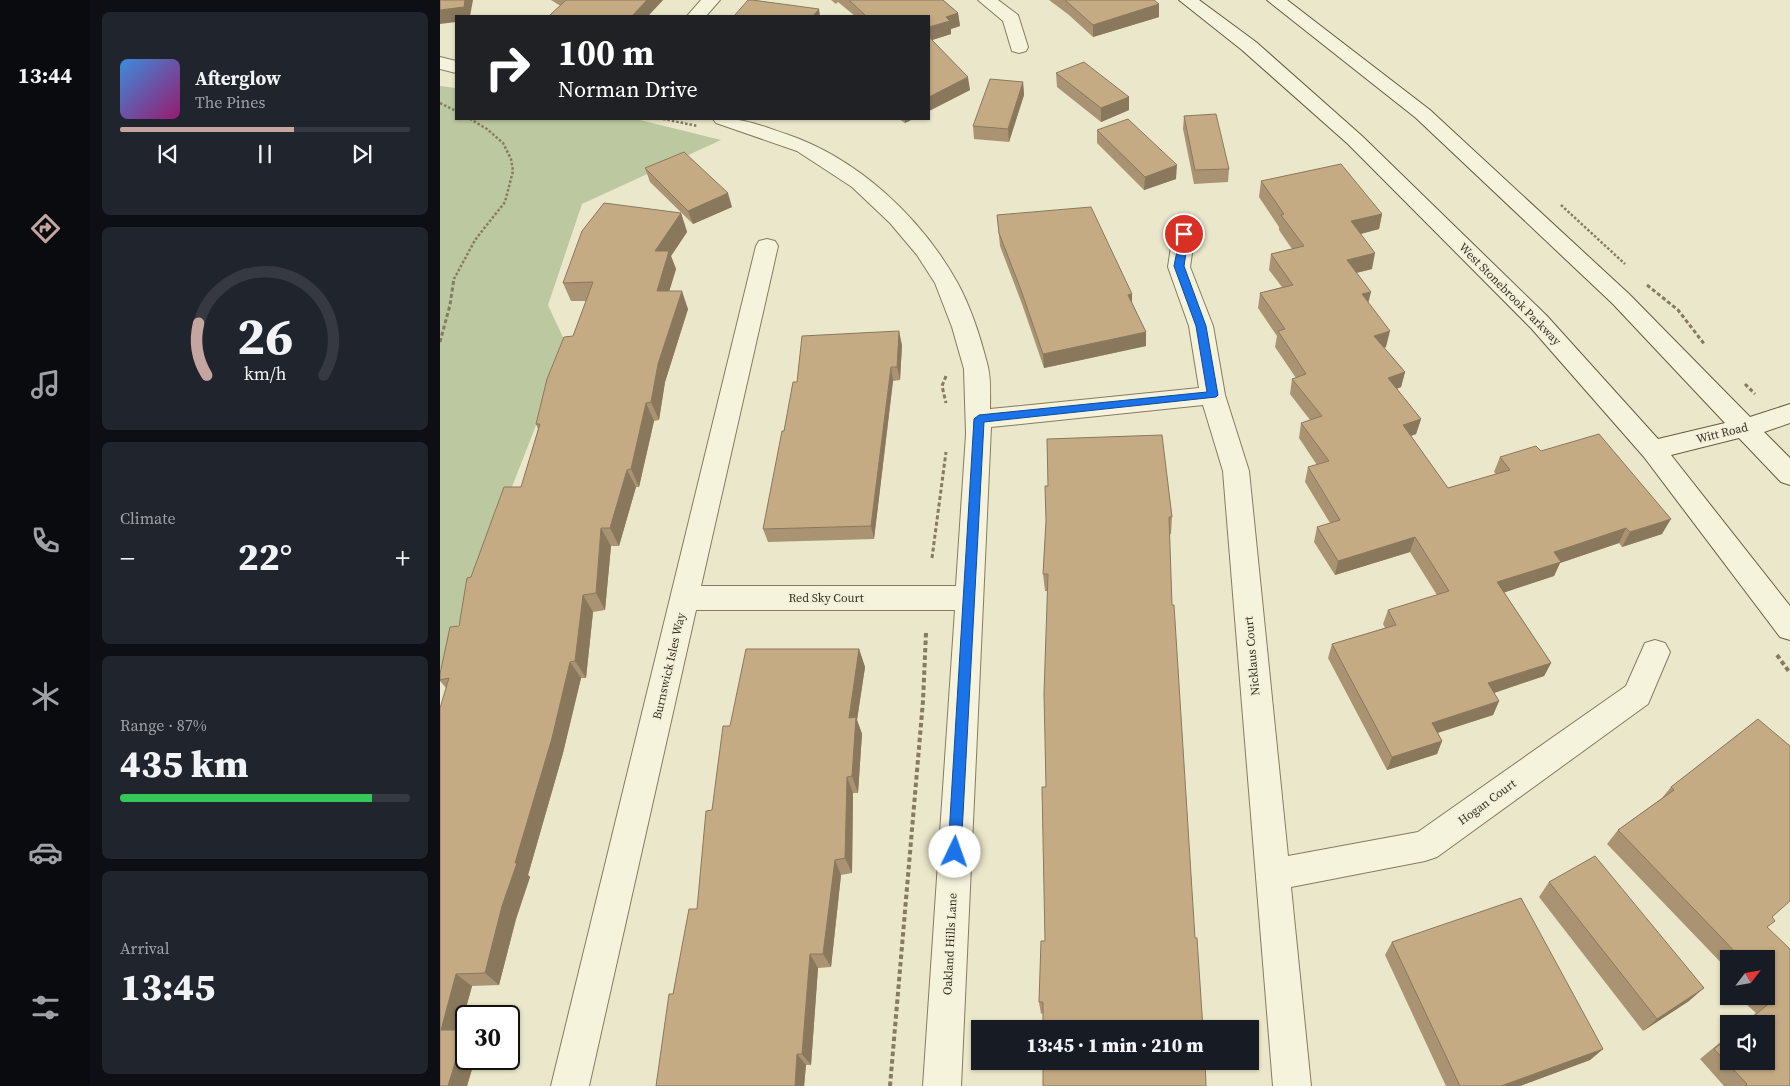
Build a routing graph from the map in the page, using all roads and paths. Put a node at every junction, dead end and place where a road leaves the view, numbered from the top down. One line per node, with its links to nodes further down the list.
1 (711, 0): 5 (street)
2 (987, 0): 6 (street)
3 (1188, 0): 24 (street, West Stonebrook Parkway)
4 (1276, 0): 22 (street)
5 (697, 15)
6 (1019, 47)
7 (440, 63): 8 (street)
8 (455, 67)
9 (440, 103): 10 (path)
10 (455, 110)
11 (472, 120): 16 (path)
12 (674, 120): 13 (path)
13 (714, 124): 21 (street, Oakland Hills Lane)
14 (1184, 234): 18 (street, Nicklaus Court)
15 (767, 246): 27 (street, Burnswick Isles Way)
16 (440, 342)
17 (947, 375): 19 (path)
18 (1213, 395): 21 (street); 34 (street, Nicklaus Court)
19 (947, 408)
20 (1790, 413): 22 (street, Witt Road)
21 (979, 419): 28 (street, Oakland Hills Lane)
22 (1743, 428): 24 (street, Witt Road); 25 (street)
23 (947, 443): 26 (path)
24 (1653, 450): 29 (street, West Stonebrook Parkway)
25 (1790, 475)
26 (932, 558)
27 (685, 598): 28 (street, Red Sky Court); 35 (street, Burnswick Isles Way)
28 (968, 598): 37 (street, Oakland Hills Lane)
29 (1790, 628)
30 (926, 632): 36 (path)
31 (1773, 649): 33 (path)
32 (1655, 652): 34 (street, Hogan Court)
33 (1790, 673)
34 (1272, 875): 38 (street, Nicklaus Court)
35 (570, 1086)
36 (890, 1086)
37 (942, 1086)
38 (1292, 1086)

